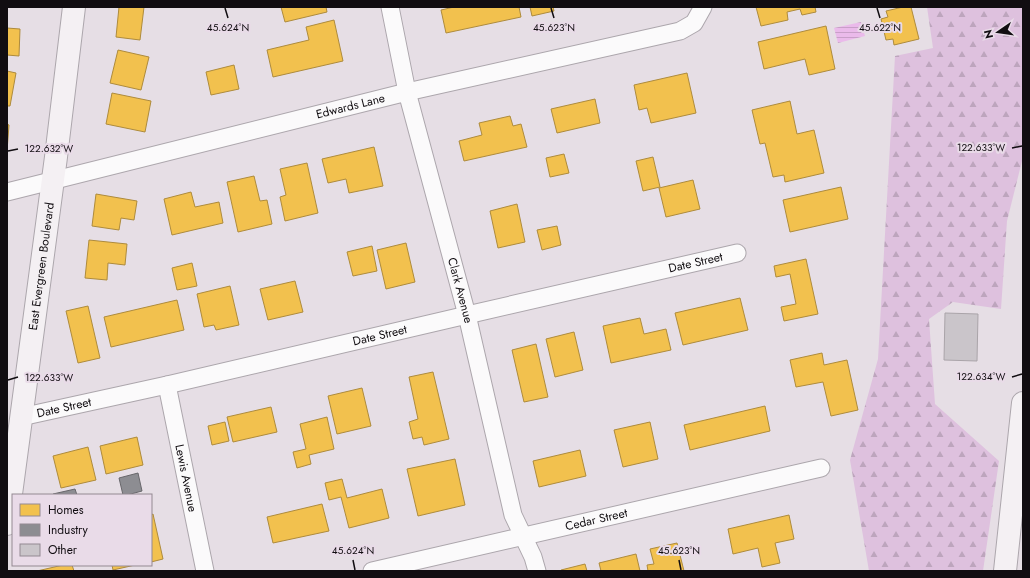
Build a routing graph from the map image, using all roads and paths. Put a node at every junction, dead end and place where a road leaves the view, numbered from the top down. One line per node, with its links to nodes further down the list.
1 (74, 7): 5 (street, East Evergreen Boulevard)
2 (390, 7): 4 (street, Clark Avenue)
3 (703, 7): 4 (street, Edwards Lane)
4 (408, 92): 5 (street, Edwards Lane); 8 (street, Clark Avenue)
5 (52, 182): 6 (street, Edwards Lane); 11 (street, East Evergreen Boulevard)
6 (7, 192)
7 (737, 253): 8 (street, Date Street)
8 (467, 315): 9 (street, Date Street); 14 (street, Clark Avenue)
9 (167, 385): 11 (street, Date Street); 15 (street, Lewis Avenue)
10 (1023, 403): 18 (street)
11 (21, 417): 13 (street, East Evergreen Boulevard)
12 (821, 468): 14 (street, Cedar Street)
13 (7, 524)
14 (523, 536): 16 (street, Cedar Street); 17 (street, Clark Avenue)
15 (205, 571)
16 (372, 571)
17 (536, 571)
18 (1005, 571)

